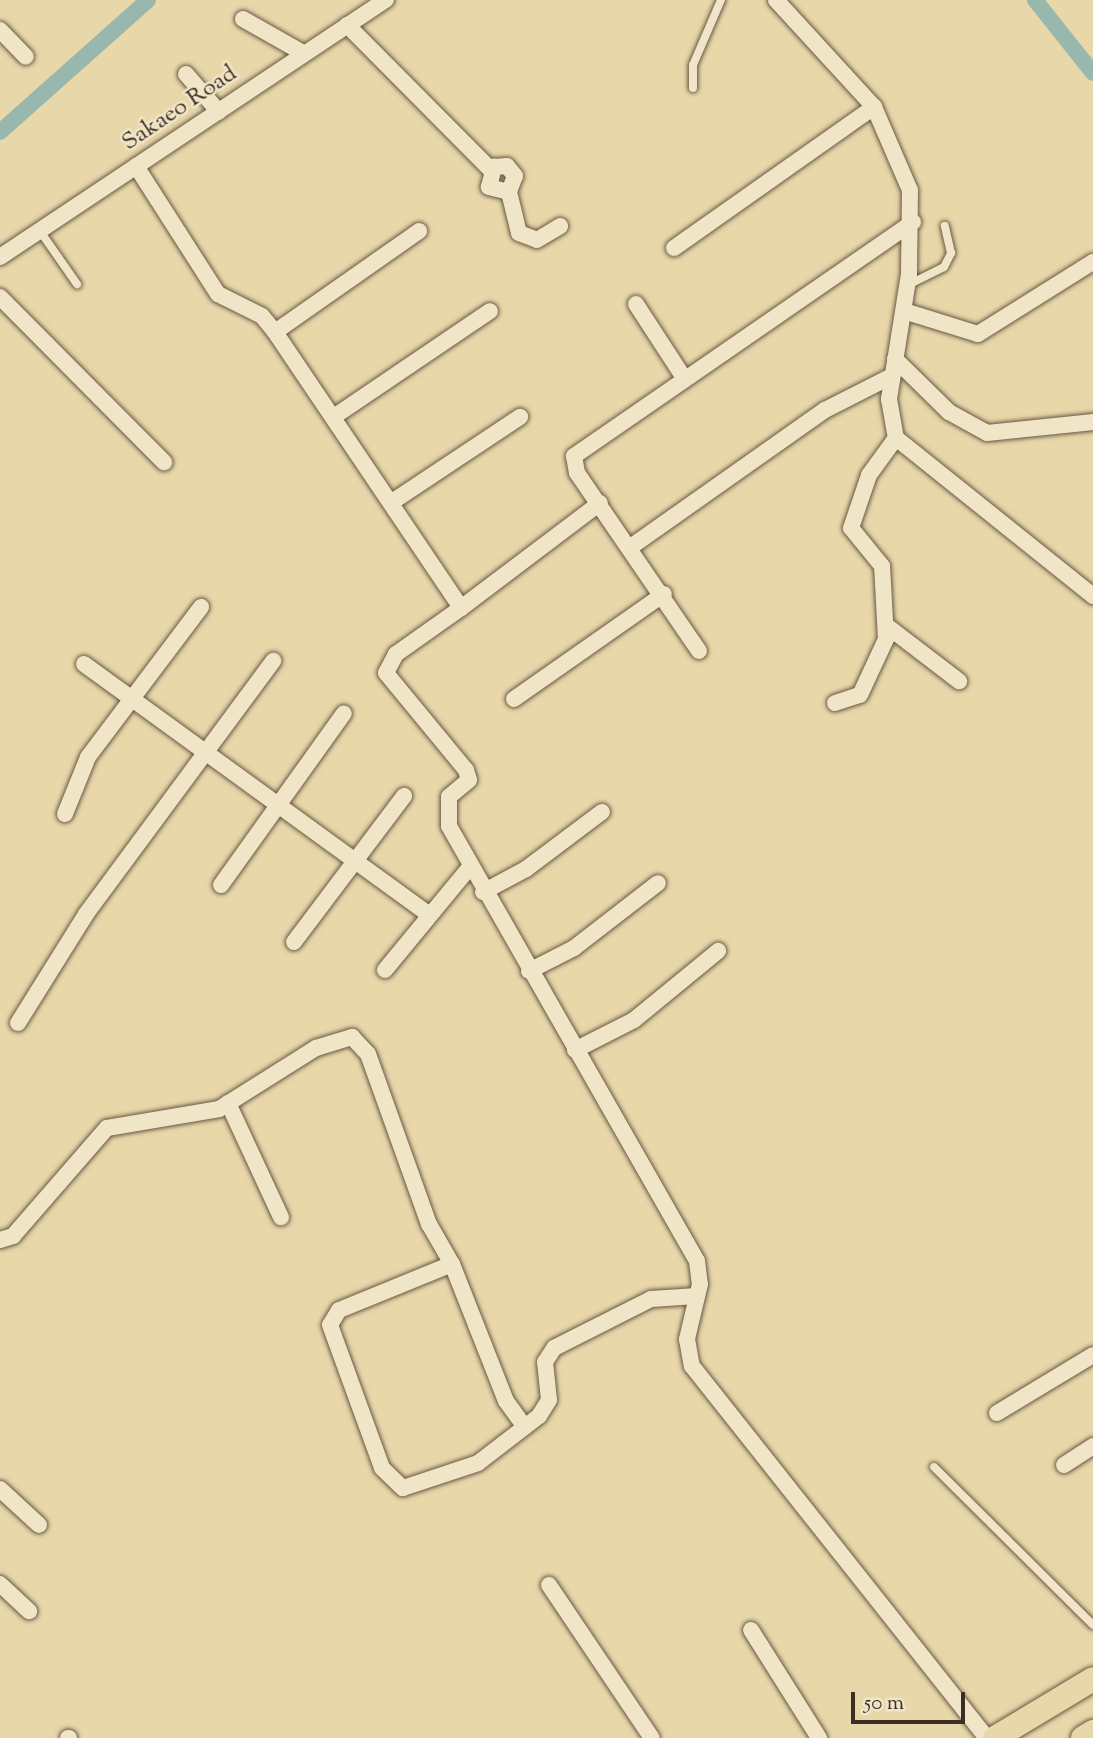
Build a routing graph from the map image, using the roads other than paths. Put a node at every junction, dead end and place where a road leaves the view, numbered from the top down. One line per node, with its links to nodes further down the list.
1 (386, 0): 5 (street, Sakaeo Road)
2 (721, 0): 10 (lane)
3 (776, 0): 11 (street)
4 (243, 19): 7 (street)
5 (347, 25): 7 (street, Sakaeo Road); 15 (street)
6 (0, 30): 8 (street)
7 (303, 53): 12 (street, Sakaeo Road)
8 (26, 57)
9 (186, 74): 12 (street)
10 (693, 88)
11 (874, 107): 14 (street); 19 (street)
12 (219, 112): 13 (street, Sakaeo Road)
13 (136, 166): 17 (street, Sakaeo Road); 28 (street)
14 (913, 222): 23 (street); 30 (street)
15 (560, 226)
16 (945, 226): 23 (lane)
17 (38, 229): 20 (street, Sakaeo Road); 22 (lane)
18 (419, 230): 28 (street)
19 (674, 248)
20 (0, 257)
21 (1093, 262): 27 (street)
22 (78, 284)
23 (908, 285): 27 (street)
24 (0, 297): 35 (street)
25 (636, 304): 30 (street)
26 (490, 311): 31 (street)
27 (904, 311): 29 (street)
28 (275, 332): 31 (street)
29 (894, 368): 33 (street); 34 (street); 38 (street)
30 (684, 378): 37 (street)
31 (335, 416): 36 (street)
32 (520, 417): 36 (street)
33 (1093, 422)
34 (895, 438): 40 (street); 43 (street)
35 (164, 462)
36 (392, 502): 42 (street)
37 (600, 503): 38 (street); 42 (street)
38 (632, 546): 39 (street)
39 (664, 594): 44 (street); 48 (street)
40 (1093, 596)
41 (201, 607): 49 (street)
42 (461, 608): 58 (street)
43 (887, 626): 47 (street); 50 (street)
44 (699, 651)
45 (273, 660): 52 (street)
46 (84, 664): 49 (street)
47 (958, 681)
48 (514, 699)
49 (132, 700): 52 (street); 56 (street)
50 (835, 703)
51 (344, 713): 54 (street)
52 (204, 753): 54 (street); 67 (street)
53 (404, 796): 57 (street)
54 (278, 806): 57 (street); 60 (street)
55 (602, 812): 61 (street)
56 (65, 814)
57 (356, 862): 62 (street); 63 (street)
58 (469, 868): 61 (street); 62 (street)
59 (658, 883): 66 (street)
60 (221, 885)
61 (483, 892): 66 (street)
62 (428, 914): 65 (street)
63 (294, 942)
64 (718, 951): 68 (street)
65 (385, 970)
66 (529, 971): 68 (street)
67 (18, 1023)
68 (575, 1050): 73 (street)
69 (228, 1103): 70 (street); 71 (street); 72 (street)
70 (281, 1217)
71 (0, 1241)
72 (452, 1264): 76 (street); 76 (street)
73 (697, 1296): 76 (street); 91 (street)
74 (1093, 1355): 75 (street)
75 (997, 1413)
76 (525, 1427)
77 (1093, 1446): 78 (street)
78 (1065, 1465)
79 (934, 1467): 85 (lane)
80 (0, 1489): 81 (street)
81 (38, 1525)
82 (0, 1584): 84 (street)
83 (549, 1584): 89 (street)
84 (29, 1611)
85 (1093, 1625)
86 (751, 1630): 90 (street)
87 (1093, 1679): 92 (main road)
88 (1093, 1732): 93 (main road)
89 (652, 1738)
90 (818, 1738)
91 (987, 1738)
92 (995, 1738)
93 (1083, 1738)

